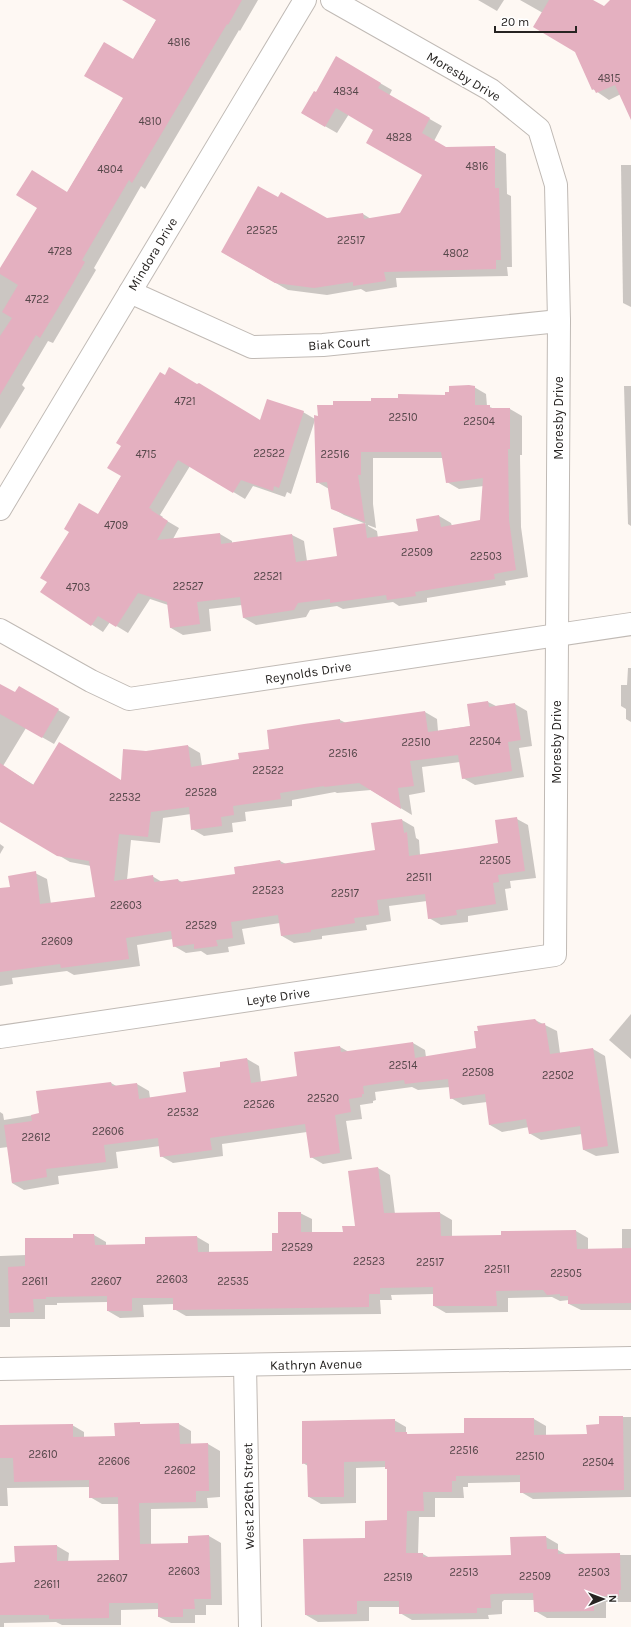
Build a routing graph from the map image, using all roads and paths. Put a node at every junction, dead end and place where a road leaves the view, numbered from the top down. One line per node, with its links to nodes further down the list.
1 (305, 0): 3 (street, Mindora Drive)
2 (332, 0): 4 (street, Moresby Drive)
3 (130, 292): 4 (street, Biak Court); 5 (street, Mindora Drive)
4 (559, 321): 8 (street, Moresby Drive)
5 (0, 509)
6 (631, 624): 8 (street, Reynolds Drive)
7 (0, 630): 8 (street, Reynolds Drive)
8 (557, 635): 9 (street, Moresby Drive)
9 (555, 955): 10 (street, Leyte Drive)
10 (0, 1037)
11 (631, 1358): 12 (street, Kathryn Avenue)
12 (245, 1365): 13 (street, Kathryn Avenue); 14 (street, West 226th Street)
13 (0, 1370)
14 (250, 1627)

